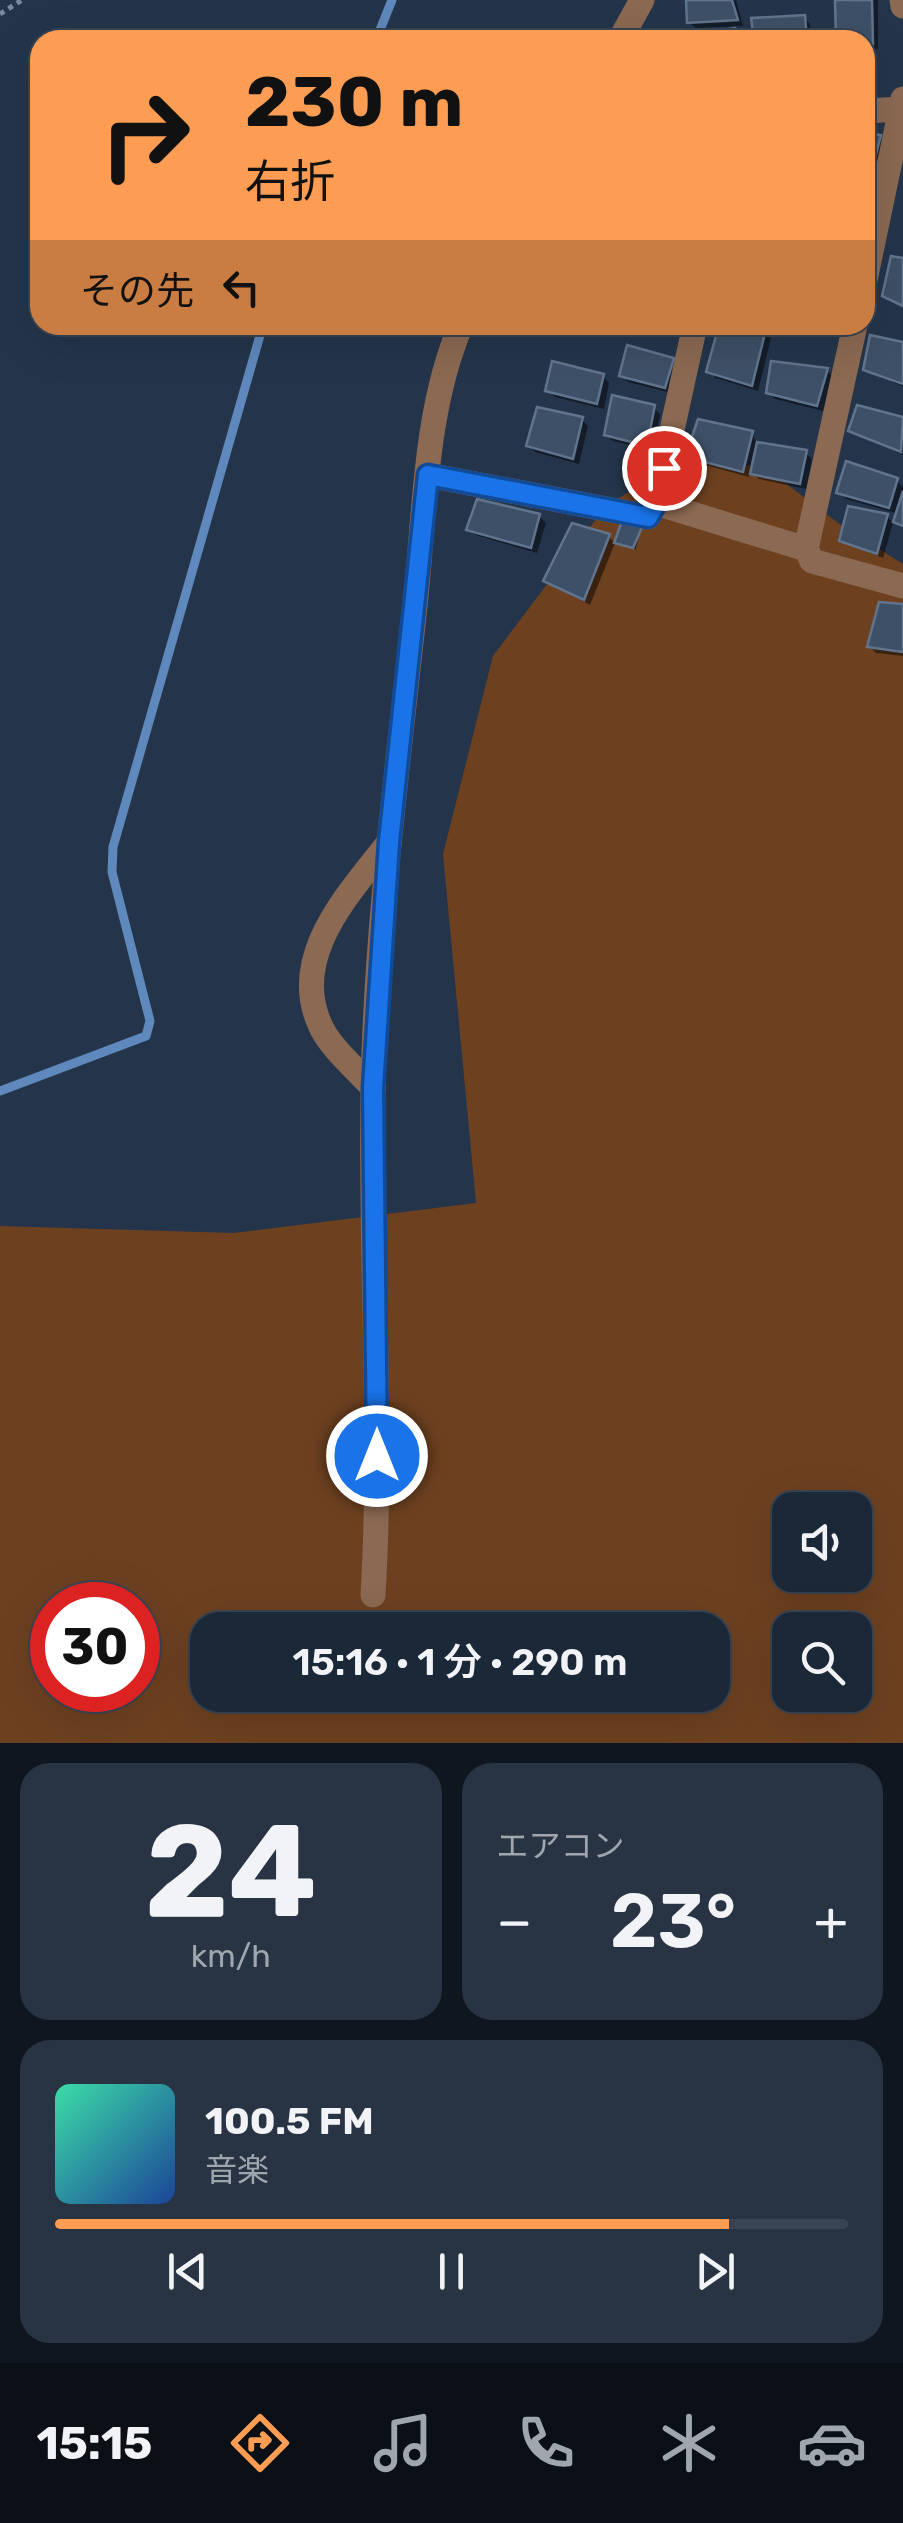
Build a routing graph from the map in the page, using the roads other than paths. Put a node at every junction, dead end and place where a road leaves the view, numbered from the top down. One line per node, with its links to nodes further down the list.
1 (642, 0): 2 (street)
2 (626, 30)
3 (903, 100): 4 (street)
4 (903, 109): 5 (street); 6 (street)
5 (875, 110)
6 (875, 235)
7 (457, 335): 10 (street)
8 (693, 335): 11 (street)
9 (853, 335): 12 (street)
10 (428, 475): 11 (street); 14 (street)
11 (656, 503): 12 (street)
12 (806, 549): 13 (street)
13 (903, 586)
14 (389, 842): 15 (street); 15 (street)
15 (373, 1088): 16 (street)
16 (373, 1595)

